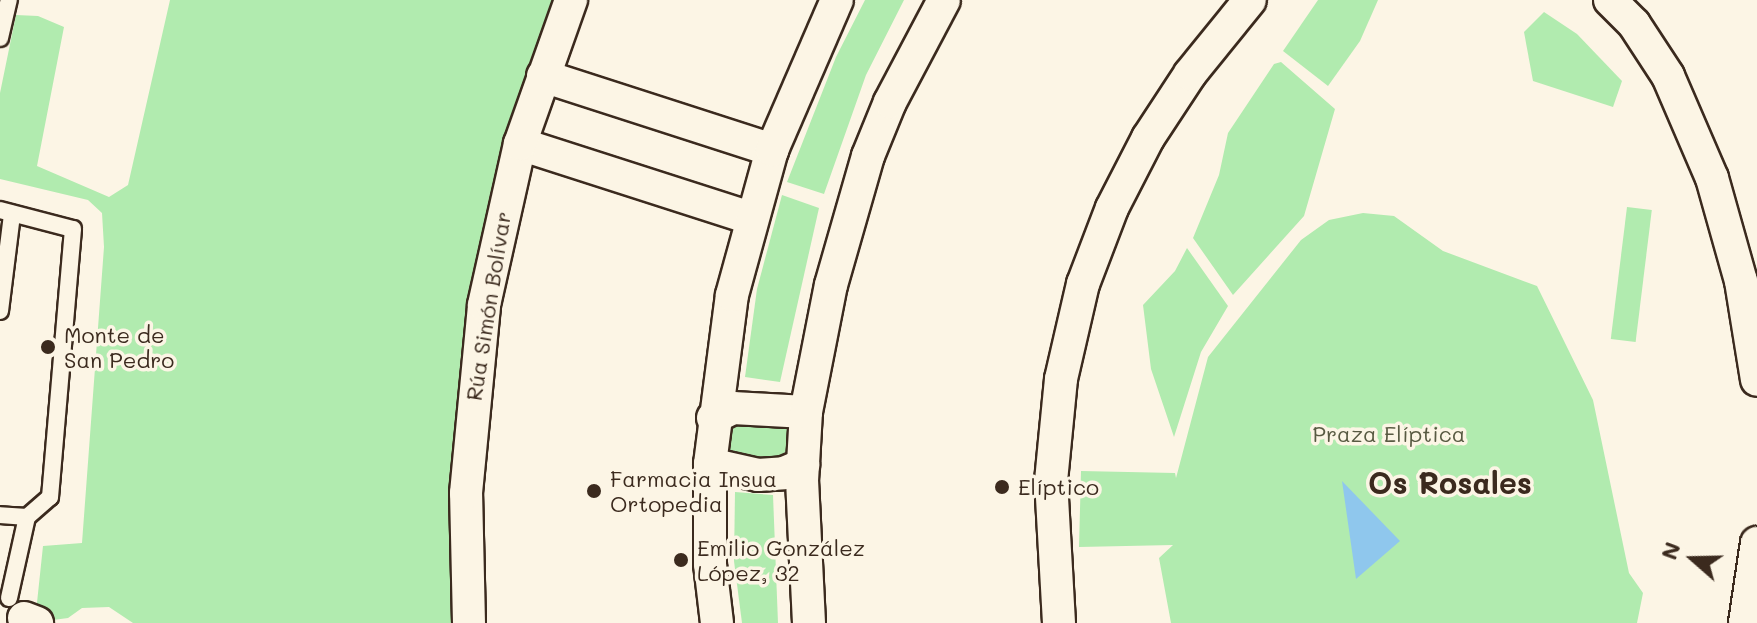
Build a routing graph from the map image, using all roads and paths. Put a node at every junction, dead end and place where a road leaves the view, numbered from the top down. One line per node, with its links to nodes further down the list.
1 (9, 0): 7 (lane)
2 (571, 0): 8 (street, Rúa Simón Bolívar)
3 (837, 0): 10 (street)
4 (944, 0): 15 (street)
5 (1250, 0): 26 (street)
6 (1610, 0): 14 (street)
7 (0, 38)
8 (543, 76): 9 (street, Rúa Simón Bolívar); 10 (street)
9 (520, 144): 12 (street); 23 (street, Rúa Simón Bolívar)
10 (772, 150): 12 (street)
11 (6, 212): 13 (lane); 20 (lane)
12 (750, 218): 16 (street)
13 (0, 311)
14 (1757, 380)
15 (806, 412): 16 (street); 18 (street)
16 (713, 418): 17 (street)
17 (710, 464): 18 (street); 24 (street)
18 (803, 465): 25 (street)
19 (0, 515): 20 (lane)
20 (27, 517): 22 (lane)
21 (1757, 543): 27 (street)
22 (19, 611)
23 (469, 623)
24 (717, 623)
25 (809, 623)
26 (1059, 623)
27 (1745, 623)

